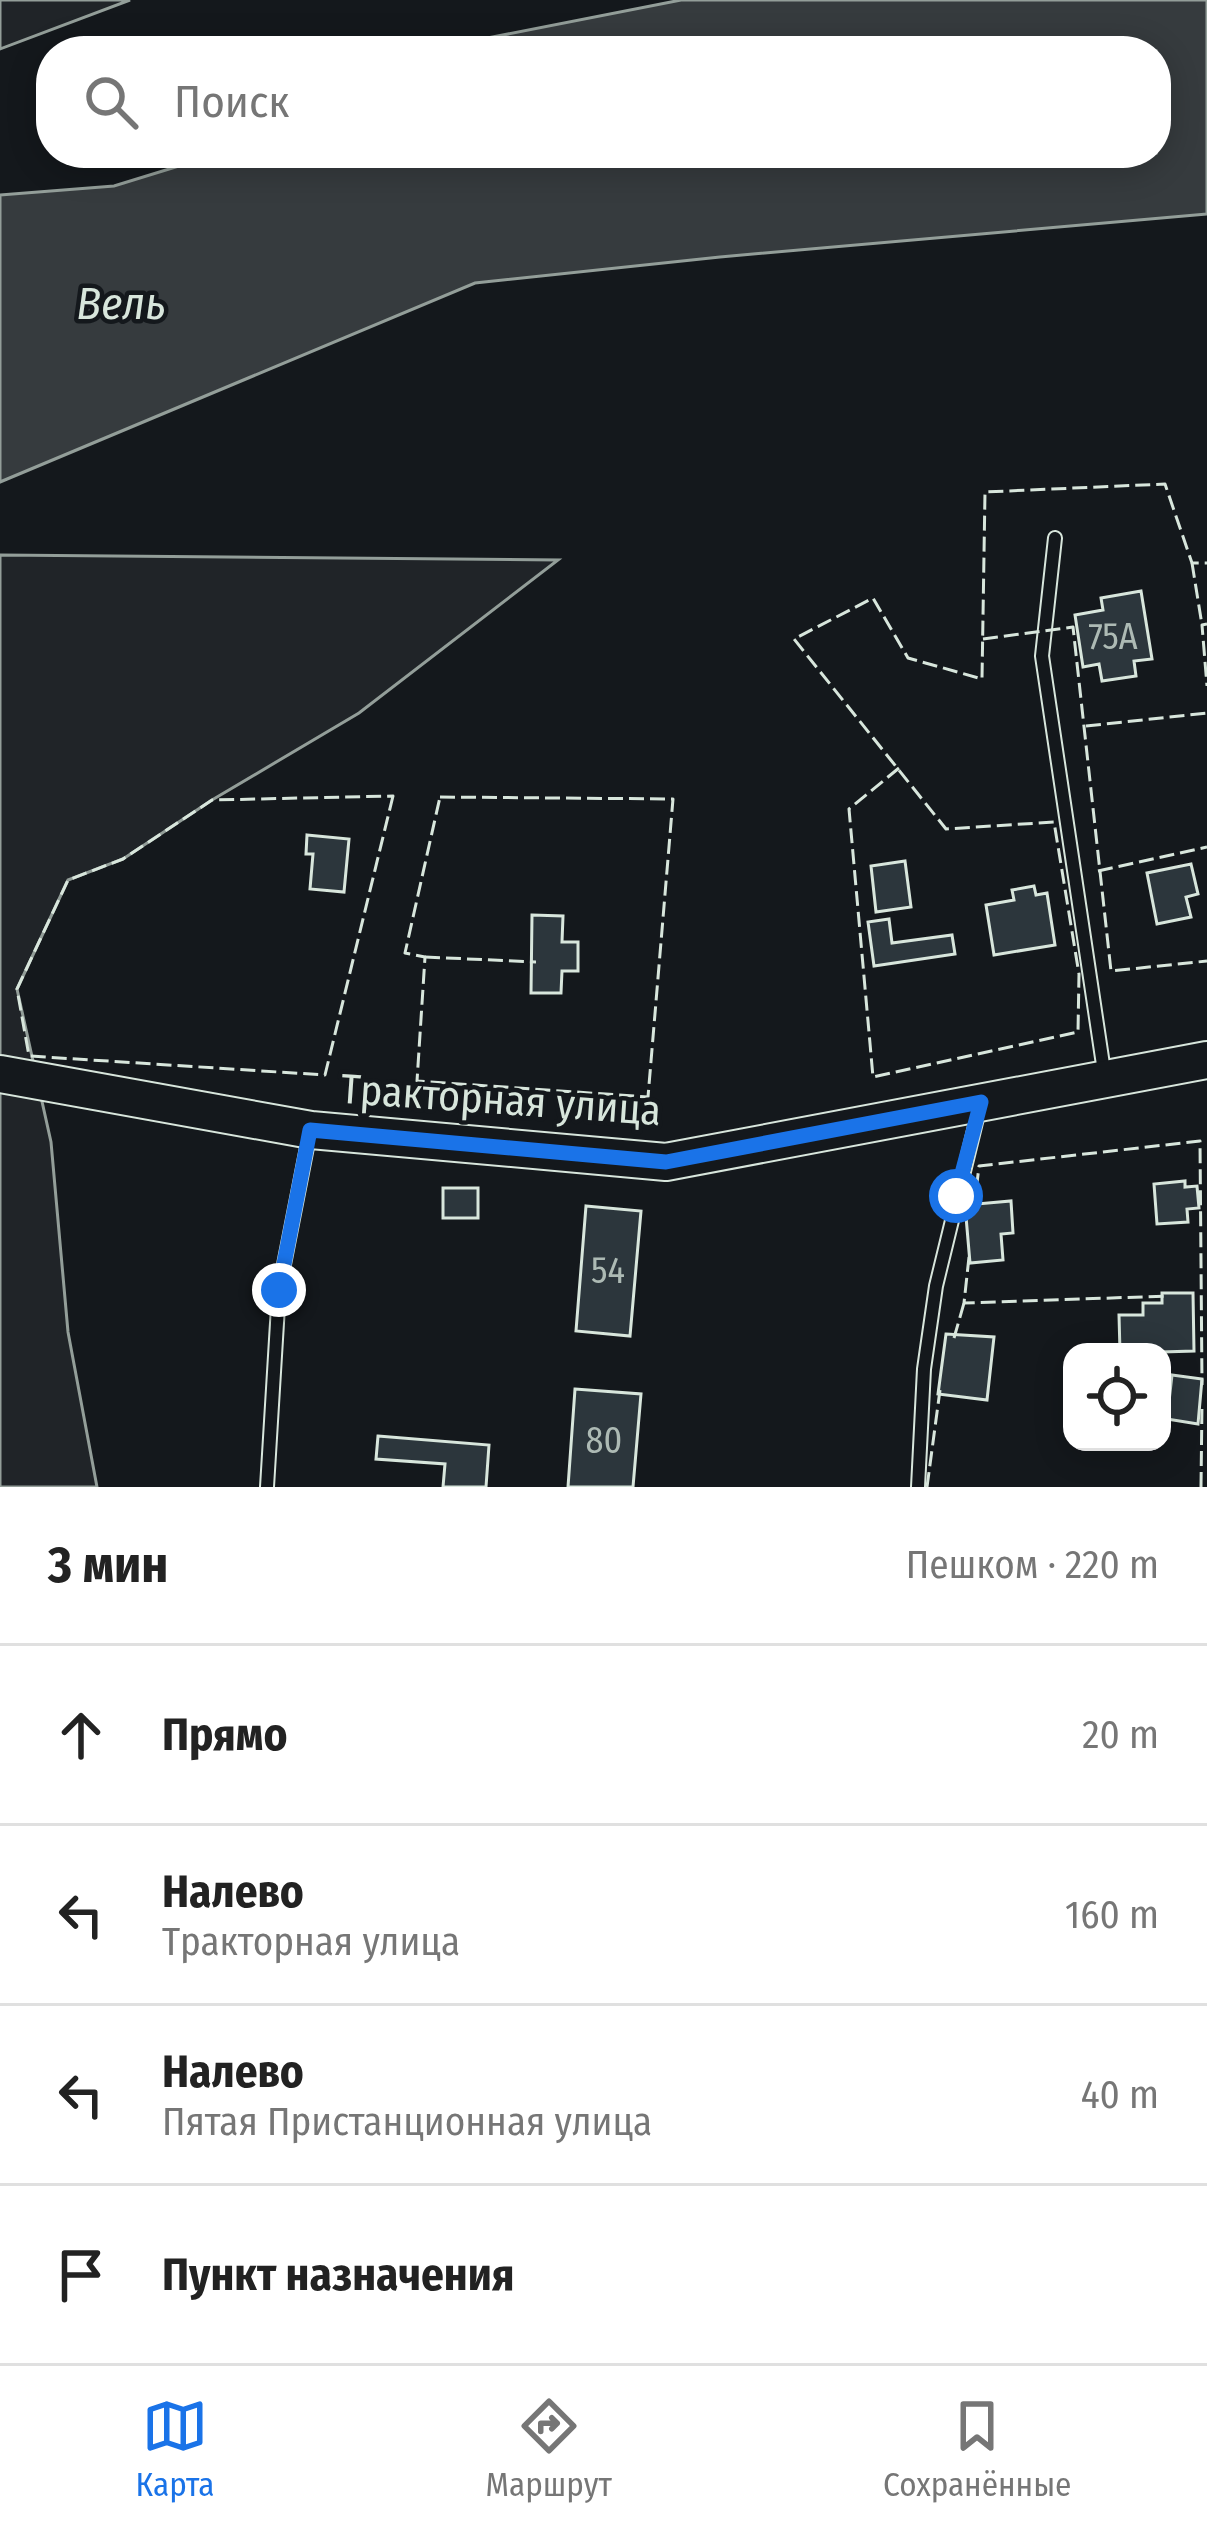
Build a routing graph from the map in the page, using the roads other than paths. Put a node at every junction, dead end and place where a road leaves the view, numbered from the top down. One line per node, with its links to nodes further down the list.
1 (1055, 538): 4 (lane)
2 (1207, 1060): 4 (street, Тракторная улица)
3 (0, 1074): 6 (street, Тракторная улица)
4 (1105, 1079): 5 (street, Тракторная улица)
5 (981, 1102): 6 (street, Тракторная улица); 8 (lane)
6 (310, 1130): 7 (lane)
7 (268, 1487)
8 (918, 1487)

